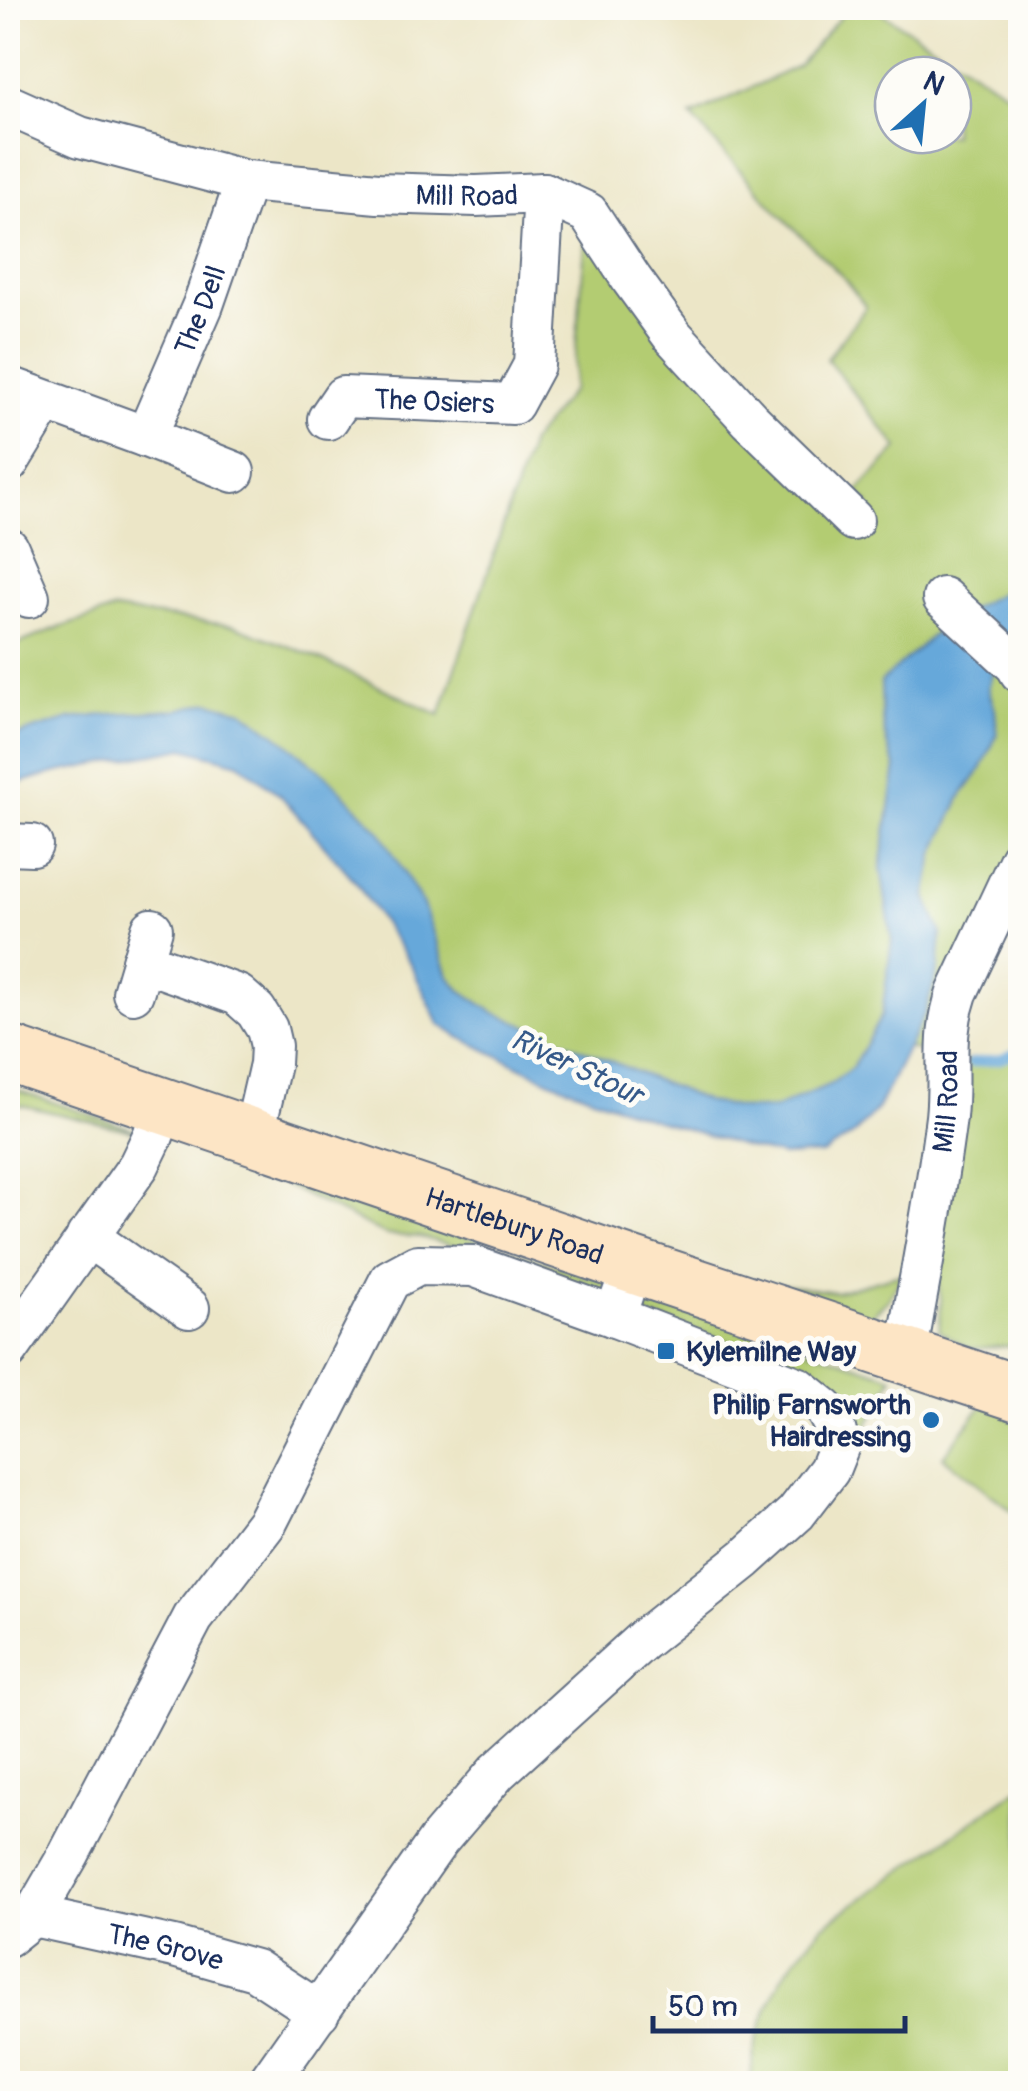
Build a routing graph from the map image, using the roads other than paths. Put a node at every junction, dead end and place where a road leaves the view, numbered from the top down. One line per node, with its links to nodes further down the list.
1 (8, 105): 2 (street, Mill Road)
2 (246, 181): 3 (street, Mill Road); 5 (street, The Dell)
3 (544, 193): 4 (street, The Osiers); 8 (street, Mill Road)
4 (328, 419)
5 (146, 436): 6 (street); 7 (street)
6 (8, 463)
7 (234, 472)
8 (853, 520)
9 (8, 548): 10 (street)
10 (29, 597)
11 (943, 598): 12 (street)
12 (1018, 668)
13 (1020, 860): 23 (street, Mill Road)
14 (142, 961): 17 (street)
15 (8, 1053): 16 (main road, Hartlebury Road)
16 (164, 1107): 17 (main road, Hartlebury Road); 18 (street)
17 (254, 1138): 19 (main road, Hartlebury Road)
18 (88, 1236): 20 (street); 22 (street)
19 (631, 1265): 21 (street); 23 (main road, Hartlebury Road)
20 (189, 1308)
21 (615, 1318): 25 (street); 26 (street)
22 (8, 1350)
23 (906, 1356): 24 (main road, Hartlebury Road)
24 (1020, 1394)
25 (20, 1926): 26 (street, The Grove)
26 (318, 2012): 27 (street)
27 (267, 2084)

